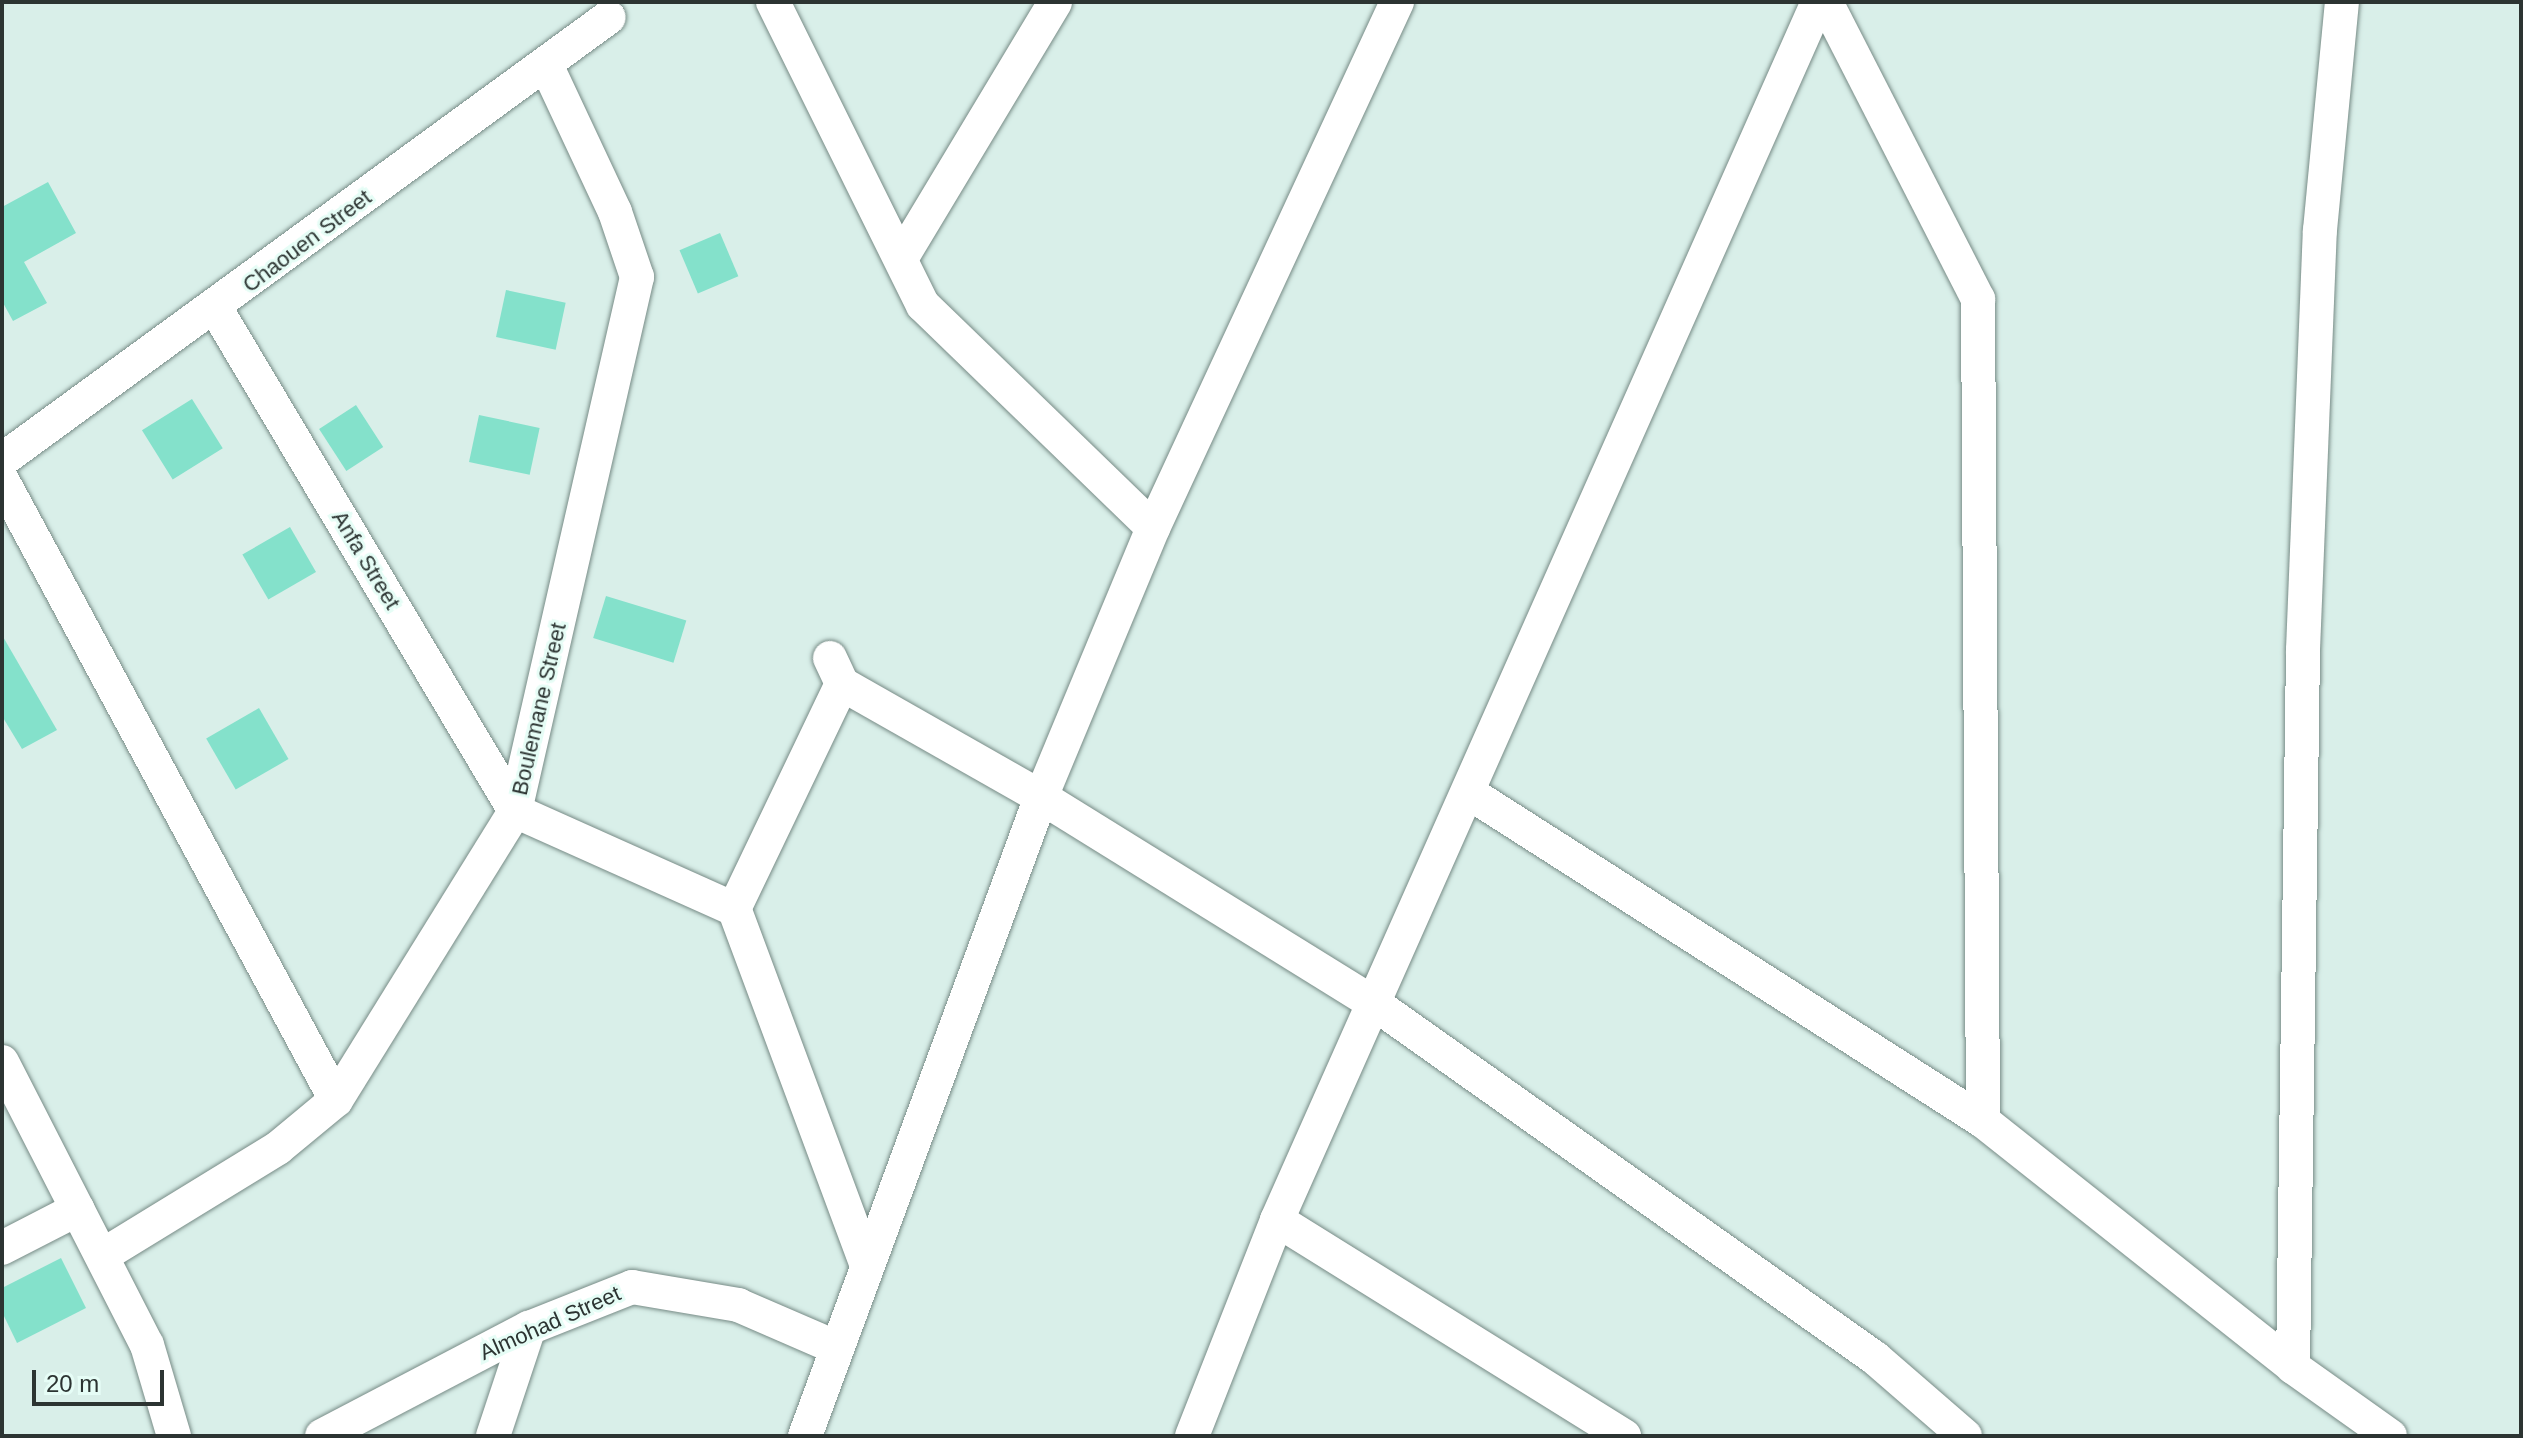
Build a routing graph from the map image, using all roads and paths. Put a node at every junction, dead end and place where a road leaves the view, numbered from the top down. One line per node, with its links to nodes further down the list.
1 (773, 2): 9 (street)
2 (1055, 2): 9 (street)
3 (1397, 2): 13 (street)
4 (1818, 2): 14 (street)
5 (1826, 2): 21 (street)
6 (2342, 2): 29 (street)
7 (609, 17): 8 (street, Chaouen Street)
8 (546, 65): 10 (street, Chaouen Street); 16 (street, Boulemane Street)
9 (902, 257): 13 (street)
10 (216, 309): 11 (street, Chaouen Street); 16 (street, Anfa Street)
11 (2, 460)
12 (2, 480): 20 (street)
13 (1153, 528): 15 (street)
14 (1471, 794): 18 (street); 21 (street)
15 (1041, 797): 17 (street); 18 (street); 26 (street)
16 (515, 811): 17 (street); 20 (street, Boulemane Street)
17 (734, 909): 26 (street)
18 (1375, 1004): 23 (street); 36 (street)
19 (2, 1062): 22 (street)
20 (336, 1100): 25 (street, Boulemane Street)
21 (1983, 1121): 29 (street)
22 (78, 1209): 24 (street); 25 (street)
23 (1277, 1220): 34 (street); 35 (street)
24 (2, 1248)
25 (105, 1254): 30 (street)
26 (866, 1263): 28 (street)
27 (529, 1328): 28 (street, Almohad Street); 31 (street, Almohad Street); 32 (street)
28 (835, 1347): 33 (street)
29 (2293, 1367): 37 (street)
30 (174, 1436)
31 (322, 1436)
32 (493, 1436)
33 (805, 1436)
34 (1192, 1436)
35 (1624, 1436)
36 (1965, 1436)
37 (2390, 1436)

